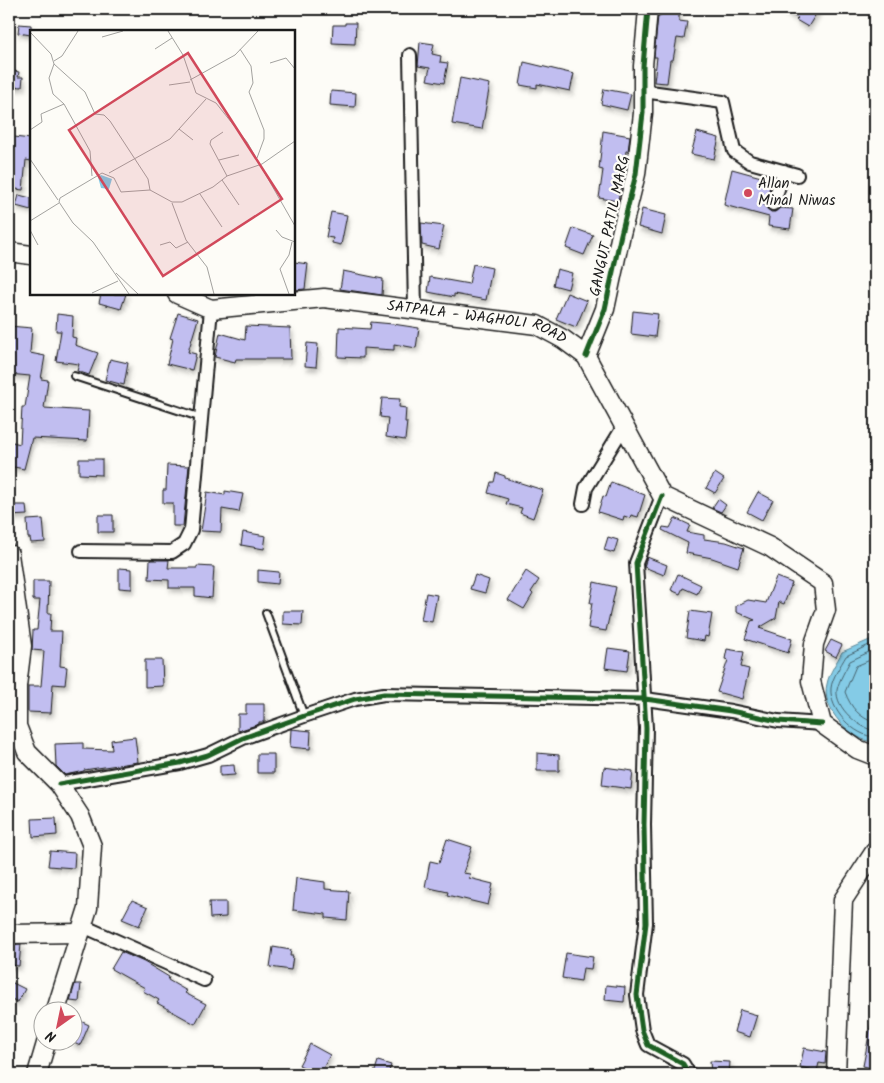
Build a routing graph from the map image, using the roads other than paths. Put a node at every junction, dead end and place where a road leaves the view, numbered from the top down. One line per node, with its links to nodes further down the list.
1 (648, 9): 3 (main road, GANGUT PATIL MARG)
2 (410, 55): 9 (street)
3 (643, 91): 4 (street); 10 (main road, GANGUT PATIL MARG)
4 (773, 204)
5 (9, 252): 6 (main road)
6 (30, 254)
7 (179, 295): 8 (main road, SATPALA - WAGHOLI ROAD)
8 (211, 309): 9 (main road, SATPALA - WAGHOLI ROAD); 12 (street)
9 (415, 310): 10 (main road, SATPALA - WAGHOLI ROAD)
10 (586, 356): 13 (main road, SATPALA - WAGHOLI ROAD)
11 (74, 376): 12 (lane)
12 (202, 418): 16 (street)
13 (624, 426): 14 (main road, SATPALA - WAGHOLI ROAD); 15 (street)
14 (662, 496): 19 (street); 21 (main road)
15 (583, 504)
16 (81, 551)
17 (9, 554): 23 (main road)
18 (266, 613): 20 (lane)
19 (645, 699): 20 (street); 21 (street); 31 (street)
20 (304, 716): 23 (street)
21 (822, 724): 22 (main road)
22 (875, 756)
23 (59, 784): 25 (main road)
24 (875, 851): 32 (main road)
25 (81, 930): 26 (main road); 27 (street); 28 (main road)
26 (9, 934)
27 (204, 980)
28 (59, 1000)
29 (44, 1050): 30 (main road)
30 (37, 1074)
31 (689, 1074)
32 (836, 1074)

